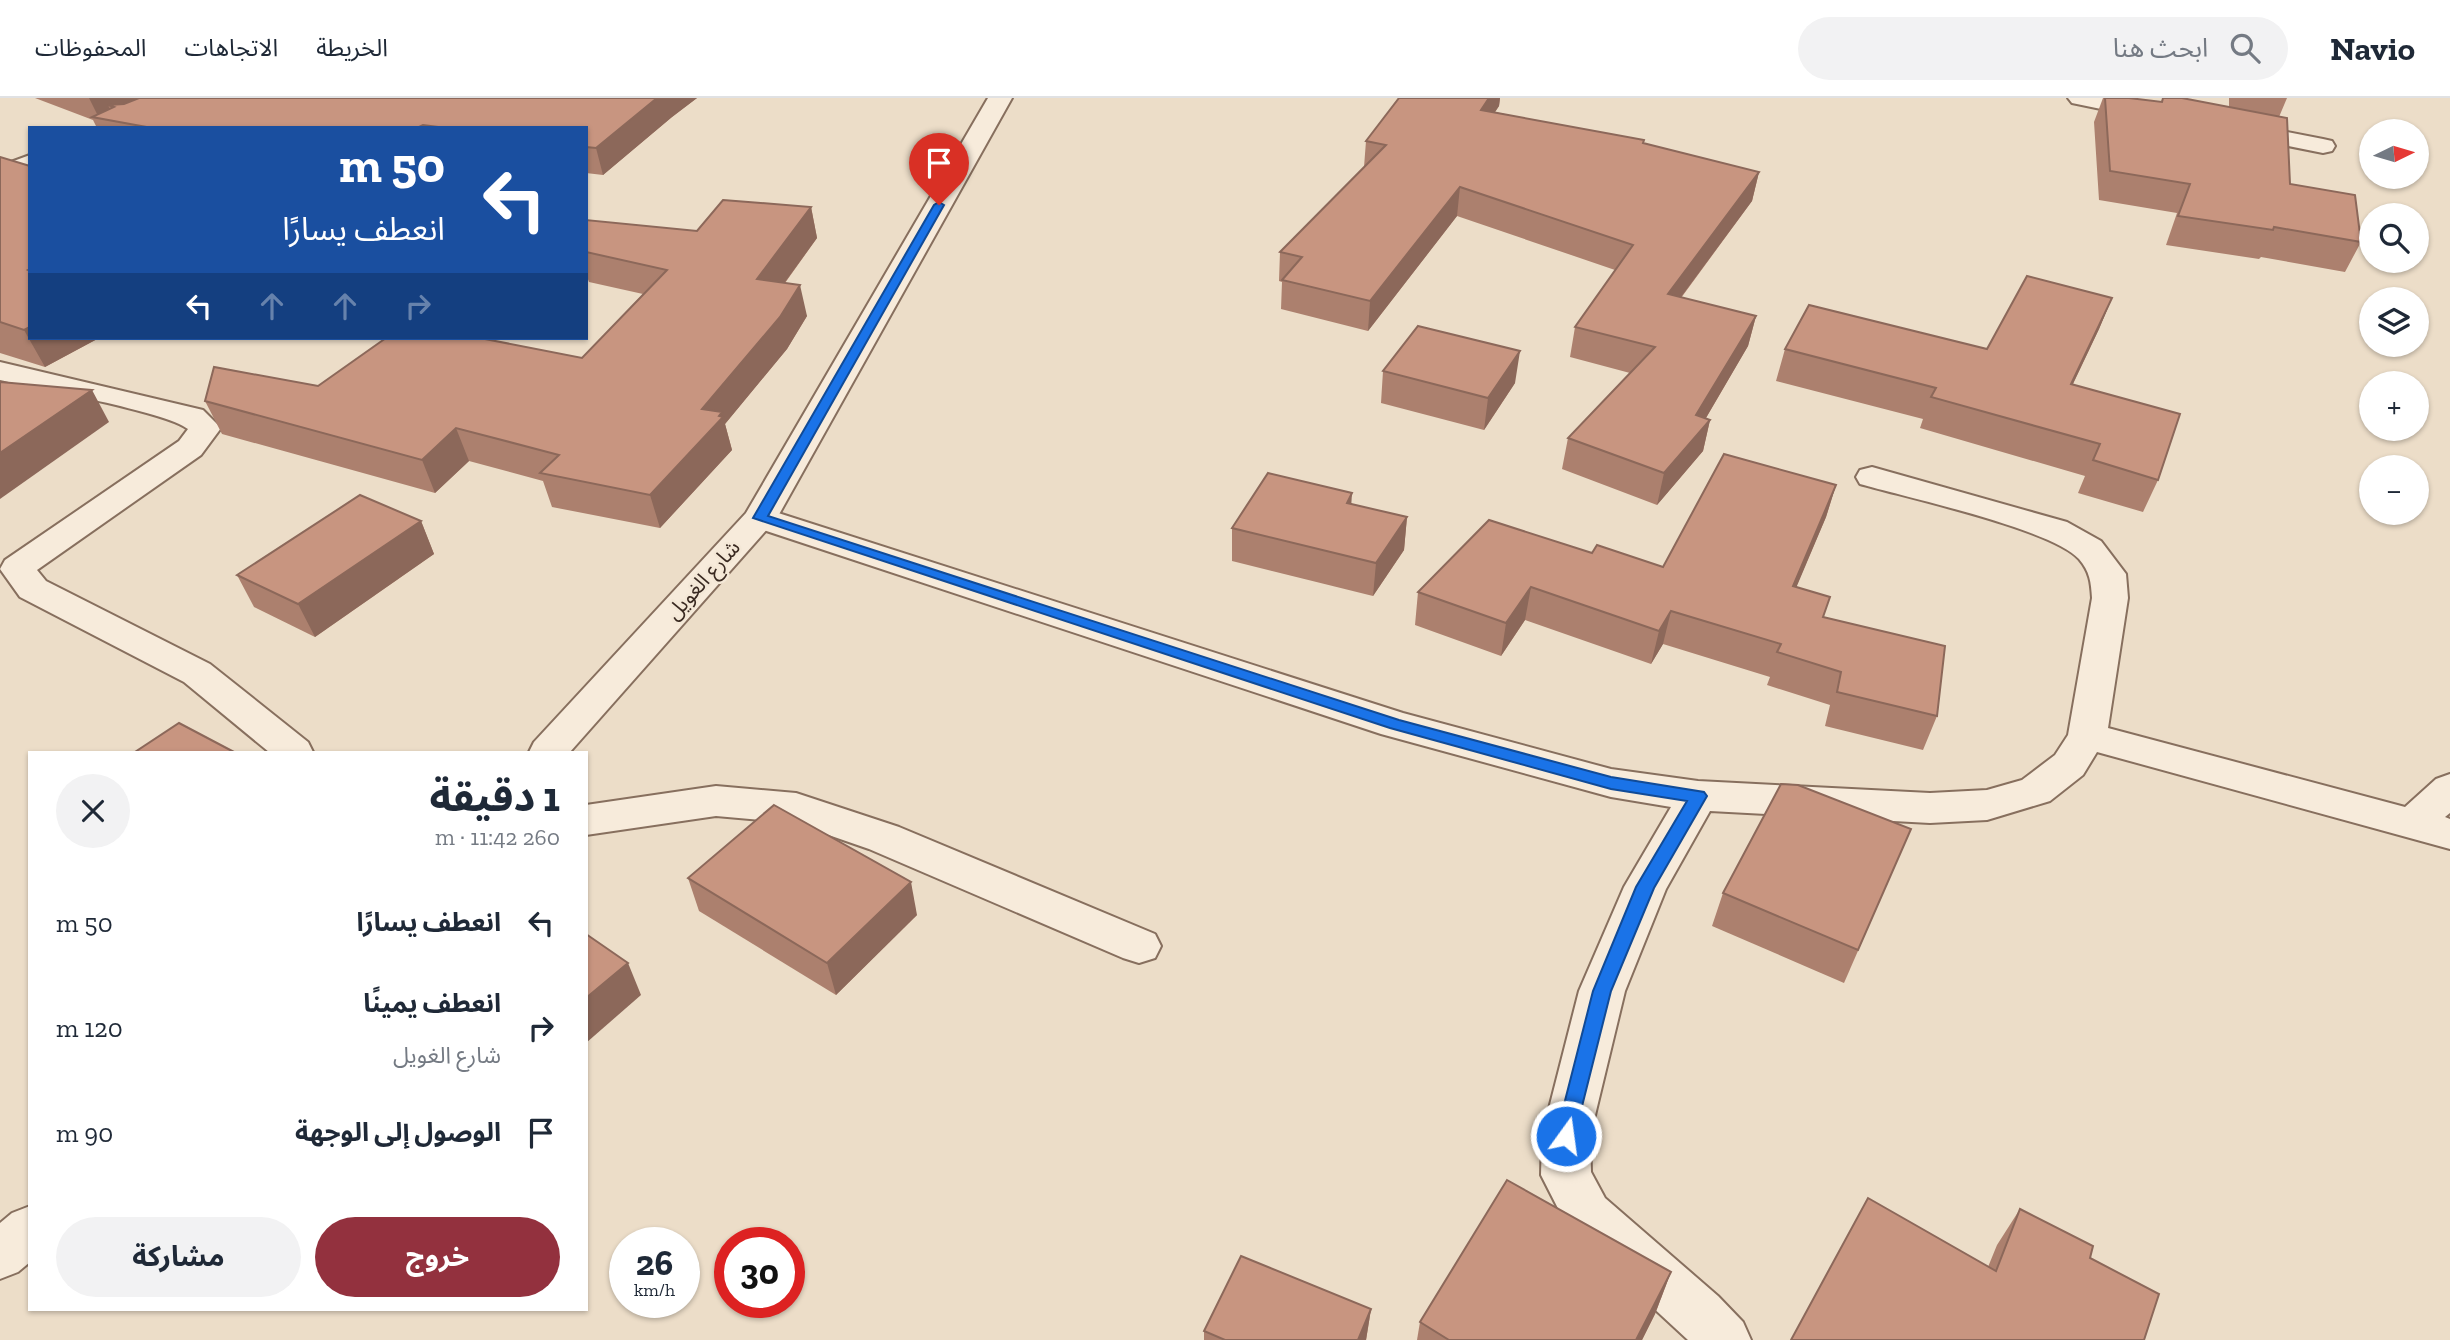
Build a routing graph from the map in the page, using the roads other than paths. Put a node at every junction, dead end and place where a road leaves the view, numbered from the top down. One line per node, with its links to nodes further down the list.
1 (1000, 98): 10 (street, شارع الغويل)
2 (2080, 98): 3 (street)
3 (2174, 117)
4 (2215, 125): 5 (street)
5 (2323, 146)
6 (28, 163): 7 (street)
7 (0, 174)
8 (0, 371): 12 (street)
9 (1872, 477): 11 (street)
10 (760, 518): 13 (street, شارع الغويل); 15 (street)
11 (2087, 736): 15 (street); 17 (street)
12 (293, 751)
13 (549, 751)
14 (2450, 789): 17 (street)
15 (1698, 796): 21 (street)
16 (588, 820): 18 (street)
17 (2432, 829)
18 (1139, 946)
19 (28, 1231): 20 (street)
20 (0, 1255)
21 (1724, 1340)

